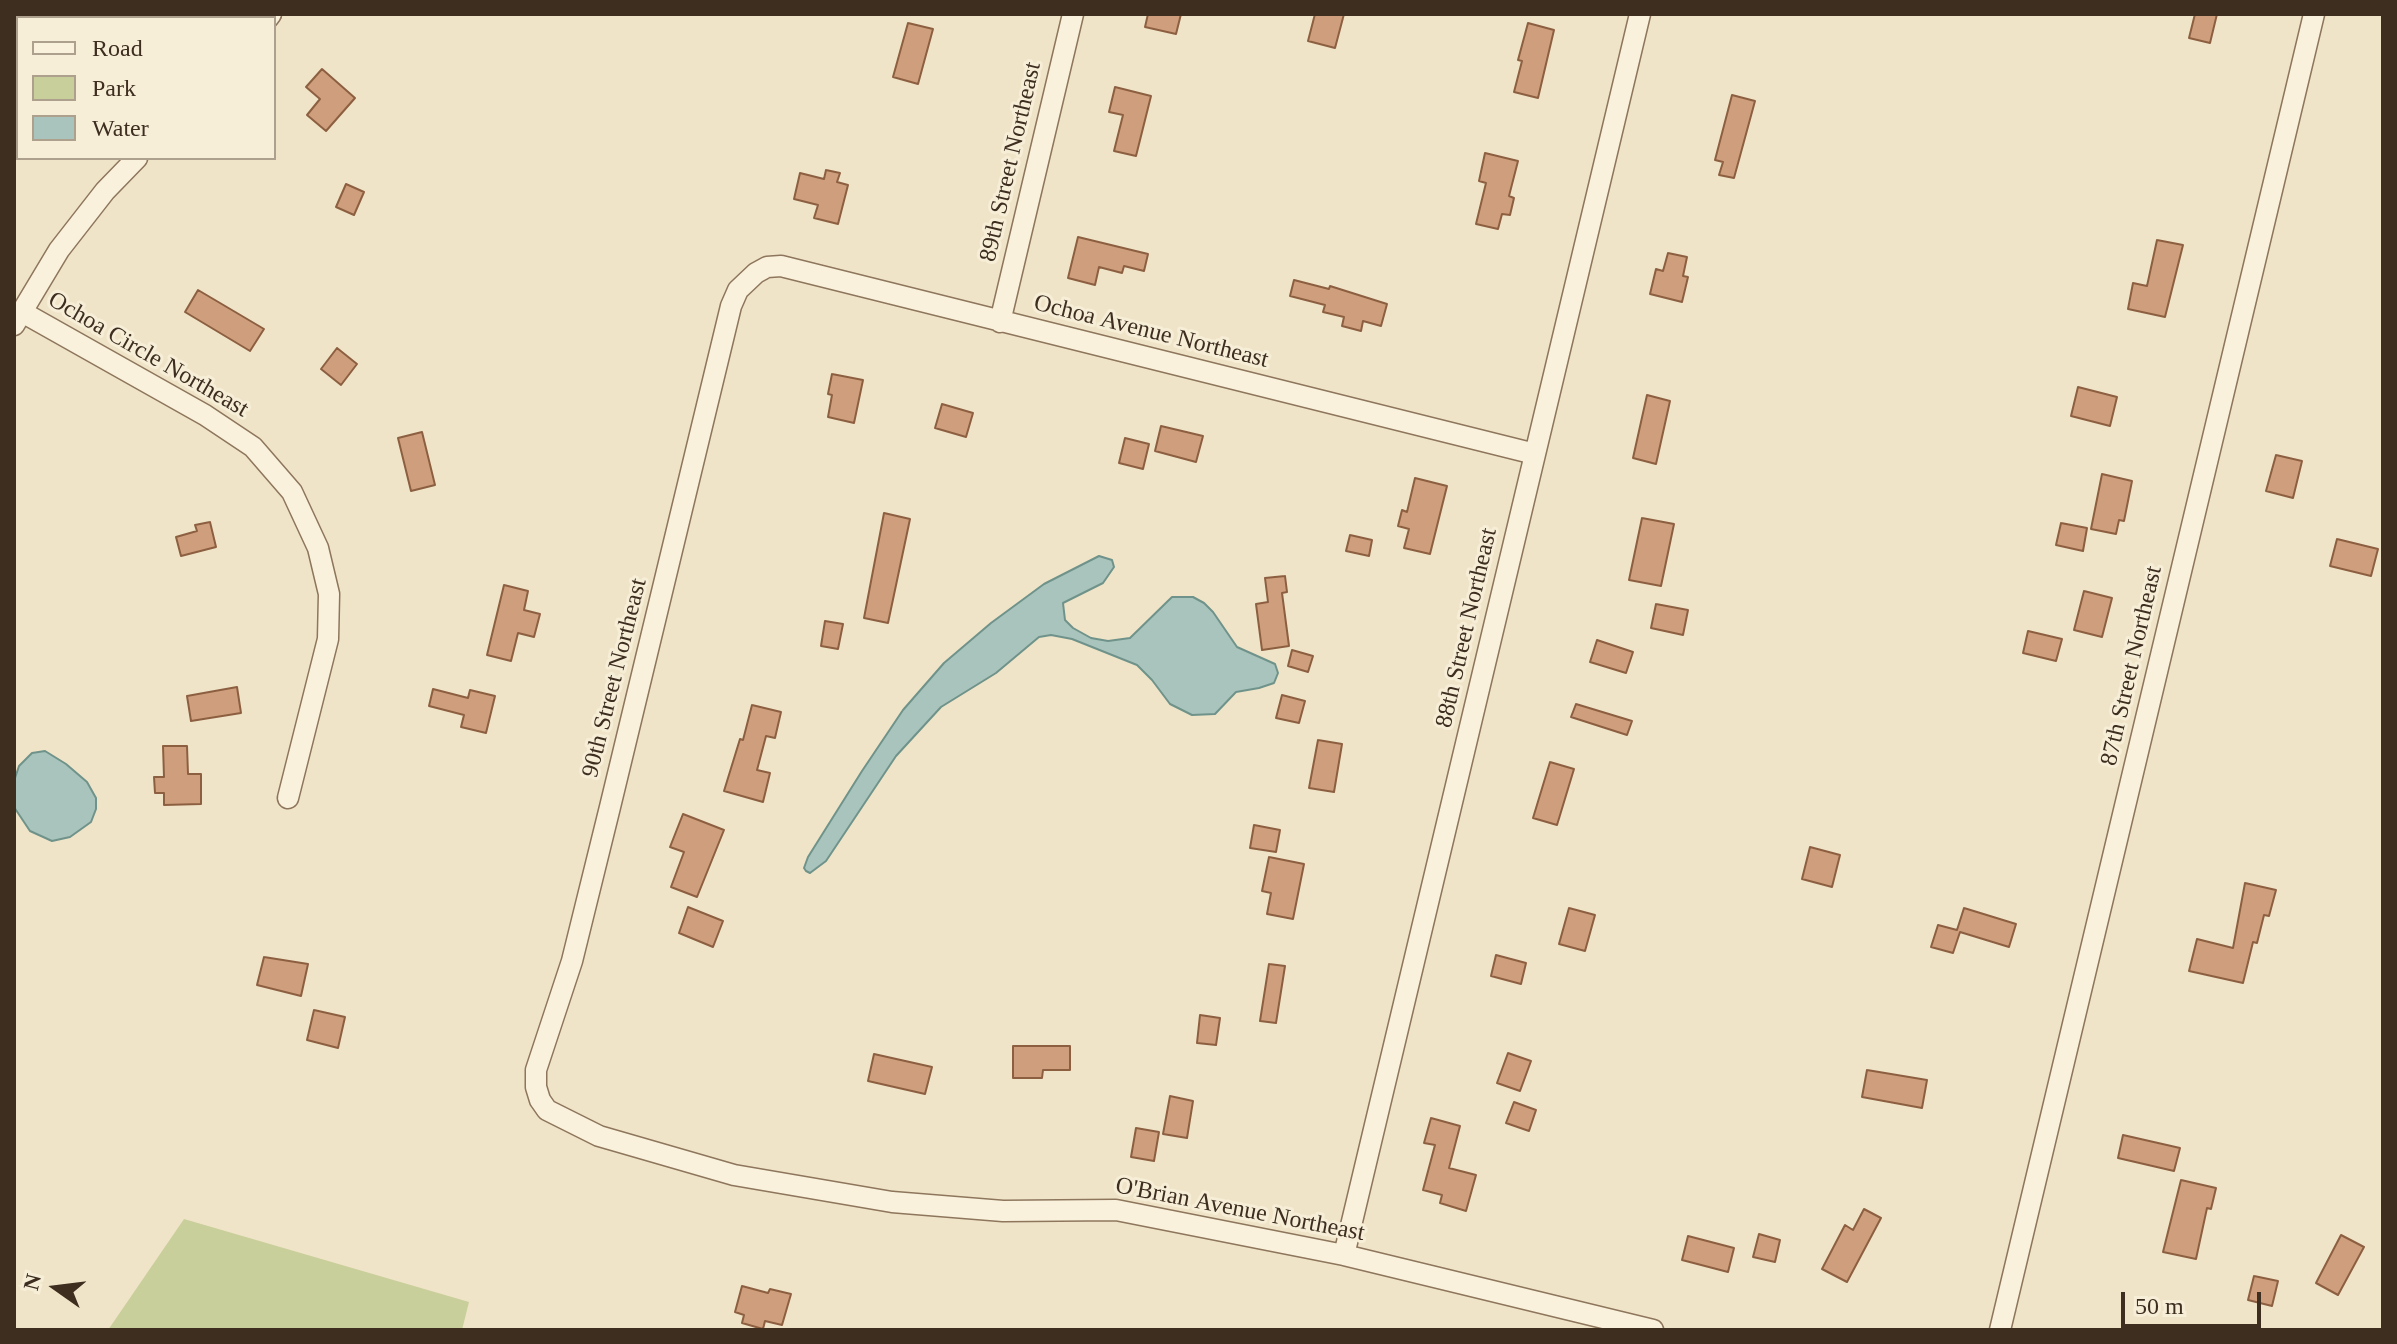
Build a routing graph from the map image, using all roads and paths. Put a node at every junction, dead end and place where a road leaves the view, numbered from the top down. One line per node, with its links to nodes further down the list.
1 (1073, 14): 7 (street, 89th Street Northeast)
2 (1640, 14): 8 (street, 88th Street Northeast)
3 (2314, 14): 14 (street, 87th Street Northeast)
4 (135, 160): 6 (street)
5 (756, 273): 7 (street, Ochoa Avenue Northeast); 10 (street, 90th Street Northeast)
6 (18, 318): 9 (street, Ochoa Circle Northeast)
7 (1000, 322): 8 (street, Ochoa Avenue Northeast)
8 (1535, 454): 11 (street, 88th Street Northeast)
9 (288, 798)
10 (540, 1100): 11 (street, O'Brian Avenue Northeast)
11 (1344, 1255): 12 (street, O'Brian Avenue Northeast)
12 (1632, 1328): 13 (street, O'Brian Avenue Northeast)
13 (1653, 1330)
14 (2000, 1330)

